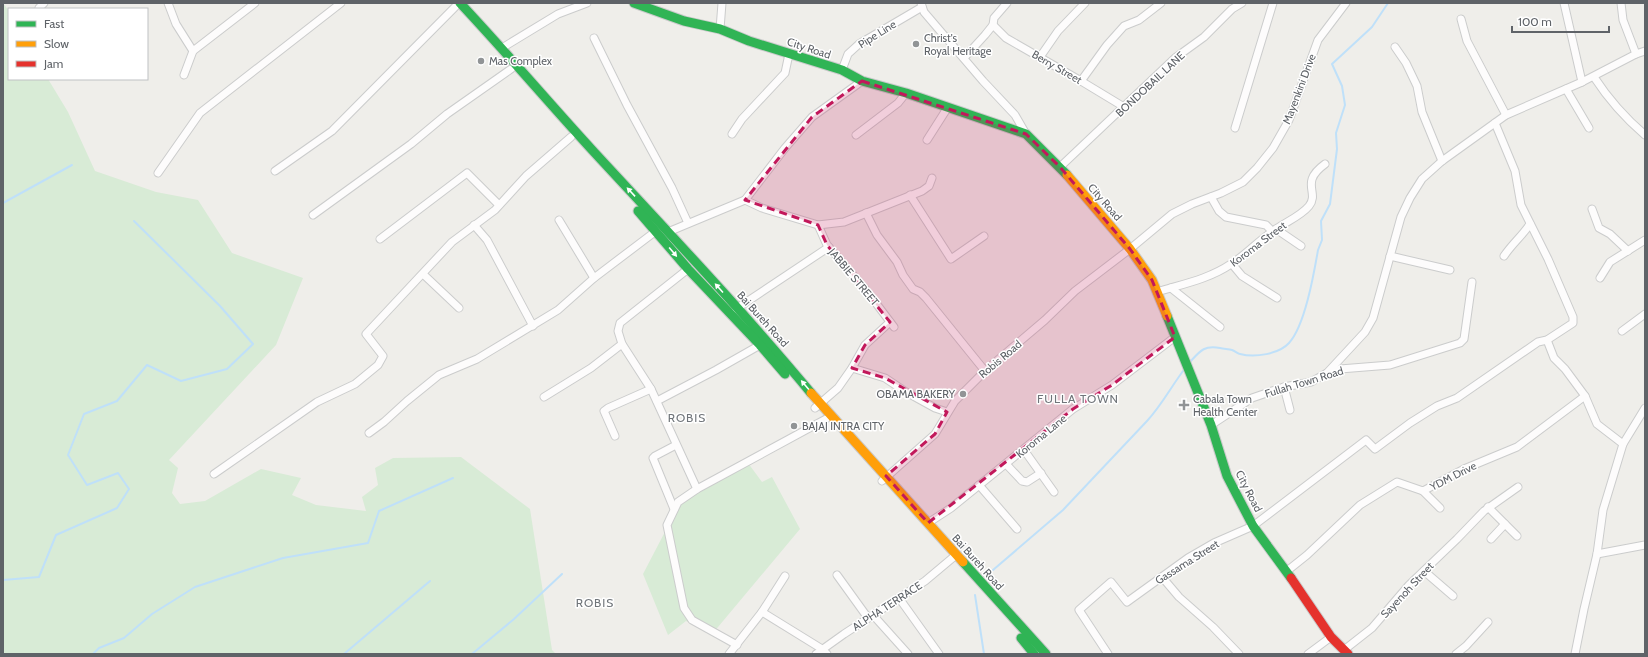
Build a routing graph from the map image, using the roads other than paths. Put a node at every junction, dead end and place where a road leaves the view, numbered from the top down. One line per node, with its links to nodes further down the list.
1 (168, 3): 24 (street)
2 (255, 3): 24 (street)
3 (341, 3): 56 (street)
4 (587, 3): 23 (street)
5 (634, 3): 17 (main road, City Road)
6 (722, 3): 20 (street)
7 (1007, 3): 19 (street)
8 (1085, 3): 28 (street)
9 (1161, 3): 36 (street)
10 (1242, 3): 41 (street, BONDOBAIL LANE)
11 (1273, 3): 44 (street)
12 (1564, 3): 37 (street)
13 (1621, 3): 27 (street)
14 (456, 4): 23 (main road, Bai Bureh Road); 32 (main road, Bai Bureh Road); 55 (street)
15 (922, 5): 29 (street); 31 (street, Pipe Line)
16 (1341, 5): 59 (street, Mayenkini Drive)
17 (650, 6): 20 (main road, City Road)
18 (1461, 19): 42 (street)
19 (992, 25): 28 (street, Berry Street); 29 (street)
20 (720, 29): 26 (main road, City Road)
21 (594, 38): 66 (street)
22 (1395, 47): 52 (street)
23 (502, 48): 72 (main road, Bai Bureh Road, one-way to 23)
24 (194, 51): 33 (street)
25 (1645, 51): 27 (street)
26 (789, 54): 31 (main road, City Road); 46 (street)
27 (1636, 54): 34 (street)
28 (1040, 57): 36 (street, Berry Street)
29 (964, 58): 47 (street)
30 (832, 63): 31 (street)
31 (843, 68): 35 (main road, City Road)
32 (511, 69): 50 (main road, Bai Bureh Road); 64 (street)
33 (184, 75)
34 (1594, 77): 37 (street); 49 (street)
35 (862, 81): 39 (main road, City Road); 60 (street)
36 (1081, 81): 41 (street, Berry Street)
37 (1582, 82): 38 (street)
38 (1566, 89): 42 (street); 45 (street)
39 (906, 93): 40 (main road, City Road); 48 (street)
40 (948, 107): 47 (main road, City Road); 51 (street)
41 (1124, 108): 54 (street, BONDOBAIL LANE)
42 (1506, 115): 43 (street)
43 (1495, 123): 52 (street); 67 (street)
44 (1235, 128)
45 (1589, 128)
46 (732, 134)
47 (1026, 134): 54 (main road, City Road)
48 (856, 135)
49 (1645, 135)
50 (571, 138): 61 (street); 71 (main road, Bai Bureh Road)
51 (927, 140)
52 (1442, 161): 80 (street)
53 (1325, 164): 70 (street, Koroma Street)
54 (1060, 167): 78 (main road, City Road)
55 (275, 171)
56 (158, 173)
57 (932, 178): 58 (street)
58 (910, 195): 63 (street); 73 (street)
59 (1211, 197): 70 (street); 78 (street, Mayenkini Drive)
60 (745, 200): 66 (street); 69 (street)
61 (499, 205): 68 (street); 74 (street)
62 (1592, 209): 79 (street)
63 (866, 213): 69 (street); 104 (street)
64 (313, 215)
65 (558, 220): 86 (street)
66 (688, 223): 72 (street)
67 (1530, 224): 81 (street); 100 (street)
68 (474, 225): 85 (street); 96 (street)
69 (818, 225): 77 (street, JABBIE STREET)
70 (1274, 230): 76 (street); 82 (street, Koroma Street)
71 (656, 231): 83 (main road, Bai Bureh Road, one-way to 83); 86 (street)
72 (668, 232): 93 (main road, Bai Bureh Road, one-way to 72)
73 (984, 236)
74 (380, 239)
75 (1645, 240): 79 (street)
76 (1301, 246)
77 (829, 247): 93 (street); 103 (street, JABBIE STREET)
78 (1130, 250): 90 (main road, City Road); 104 (street, Robis Road)
79 (1628, 251): 87 (street)
80 (1390, 256): 84 (street); 105 (street)
81 (1504, 256)
82 (1232, 264): 89 (street, Koroma Street); 91 (street)
83 (688, 270): 94 (main road, Bai Bureh Road); 101 (street)
84 (1450, 270)
85 (424, 274): 92 (street); 124 (street)
86 (594, 278): 96 (street)
87 (1600, 278)
88 (1472, 282): 105 (street, Fullah Town Road)
89 (1171, 288): 90 (street, Koroma Street); 97 (street)
90 (1157, 292): 99 (main road, City Road)
91 (1277, 298)
92 (459, 308)
93 (737, 308): 94 (street); 111 (main road, Bai Bureh Road, one-way to 93)
94 (730, 314): 102 (main road, Bai Bureh Road)
95 (1645, 314): 98 (street)
96 (533, 326): 117 (street)
97 (1220, 327)
98 (1622, 331)
99 (1175, 337): 116 (main road, City Road); 121 (street, Koroma Lane)
100 (1547, 340): 108 (street); 136 (street, Gassama Street)
101 (622, 344): 107 (street); 109 (street)
102 (760, 345): 110 (street); 111 (main road, Bai Bureh Road)
103 (852, 368): 111 (street); 114 (street)
104 (985, 370): 114 (street, Robis Road)
105 (1327, 373): 106 (street, Fullah Town Road)
106 (1284, 387): 113 (street); 116 (street, Fullah Town Road)
107 (651, 389): 110 (street); 118 (street)
108 (1585, 396): 119 (street); 129 (street, YDM Drive)
109 (544, 397)
110 (658, 401): 120 (street)
111 (818, 406): 115 (main road, Bai Bureh Road); 125 (main road, Bai Bureh Road)
112 (1645, 408): 119 (street)
113 (1290, 410)
114 (947, 412): 125 (street, Robis Road)
115 (826, 419): 125 (main road, Bai Bureh Road); 128 (street)
116 (1211, 425): 136 (main road, City Road)
117 (368, 433)
118 (615, 436)
119 (1623, 444): 141 (street)
120 (676, 445): 128 (street); 132 (street)
121 (1024, 450): 122 (street, Koroma Lane); 123 (street)
122 (1006, 464): 123 (street); 126 (street, Koroma Lane)
123 (1041, 473): 130 (street)
124 (214, 474)
125 (884, 478): 134 (main road, Bai Bureh Road); 142 (main road, Bai Bureh Road)
126 (979, 485): 134 (street, Koroma Lane); 137 (street)
127 (1518, 487): 133 (street, Sayenoh Street)
128 (697, 489): 132 (street)
129 (1422, 491): 131 (street); 143 (street, YDM Drive)
130 (1054, 492)
131 (1440, 508)
132 (674, 509): 154 (street)
133 (1486, 509): 135 (street); 144 (street, Sayenoh Street)
134 (928, 523): 142 (main road, Bai Bureh Road)
135 (1505, 524): 138 (street); 139 (street)
136 (1253, 526): 143 (main road, City Road); 147 (street, Gassama Street)
137 (1017, 529)
138 (1518, 536)
139 (1491, 539)
140 (1645, 545): 141 (street)
141 (1597, 554): 166 (street)
142 (955, 557): 149 (street, ALPHA TERRACE); 160 (main road, Bai Bureh Road); 161 (main road, Bai Bureh Road)
143 (1287, 571): 153 (main road, City Road)
144 (1424, 571): 148 (street); 156 (street, Sayenoh Street)
145 (837, 575): 151 (street)
146 (785, 576): 150 (street)
147 (1162, 577): 162 (street, Gassama Street); 163 (street)
148 (1453, 596)
149 (899, 598): 151 (street, ALPHA TERRACE); 159 (street)
150 (762, 612): 154 (street); 155 (street)
151 (870, 617): 155 (street, ALPHA TERRACE); 158 (street)
152 (1488, 622): 165 (street)
153 (1331, 637): 156 (main road, City Road); 164 (street)
154 (736, 645): 157 (street)
155 (822, 652)
156 (1346, 652)
157 (729, 654)
158 (908, 654)
159 (939, 654)
160 (1034, 654)
161 (1046, 654)
162 (1108, 654)
163 (1238, 654)
164 (1308, 654)
165 (1456, 654)
166 (1575, 654)

